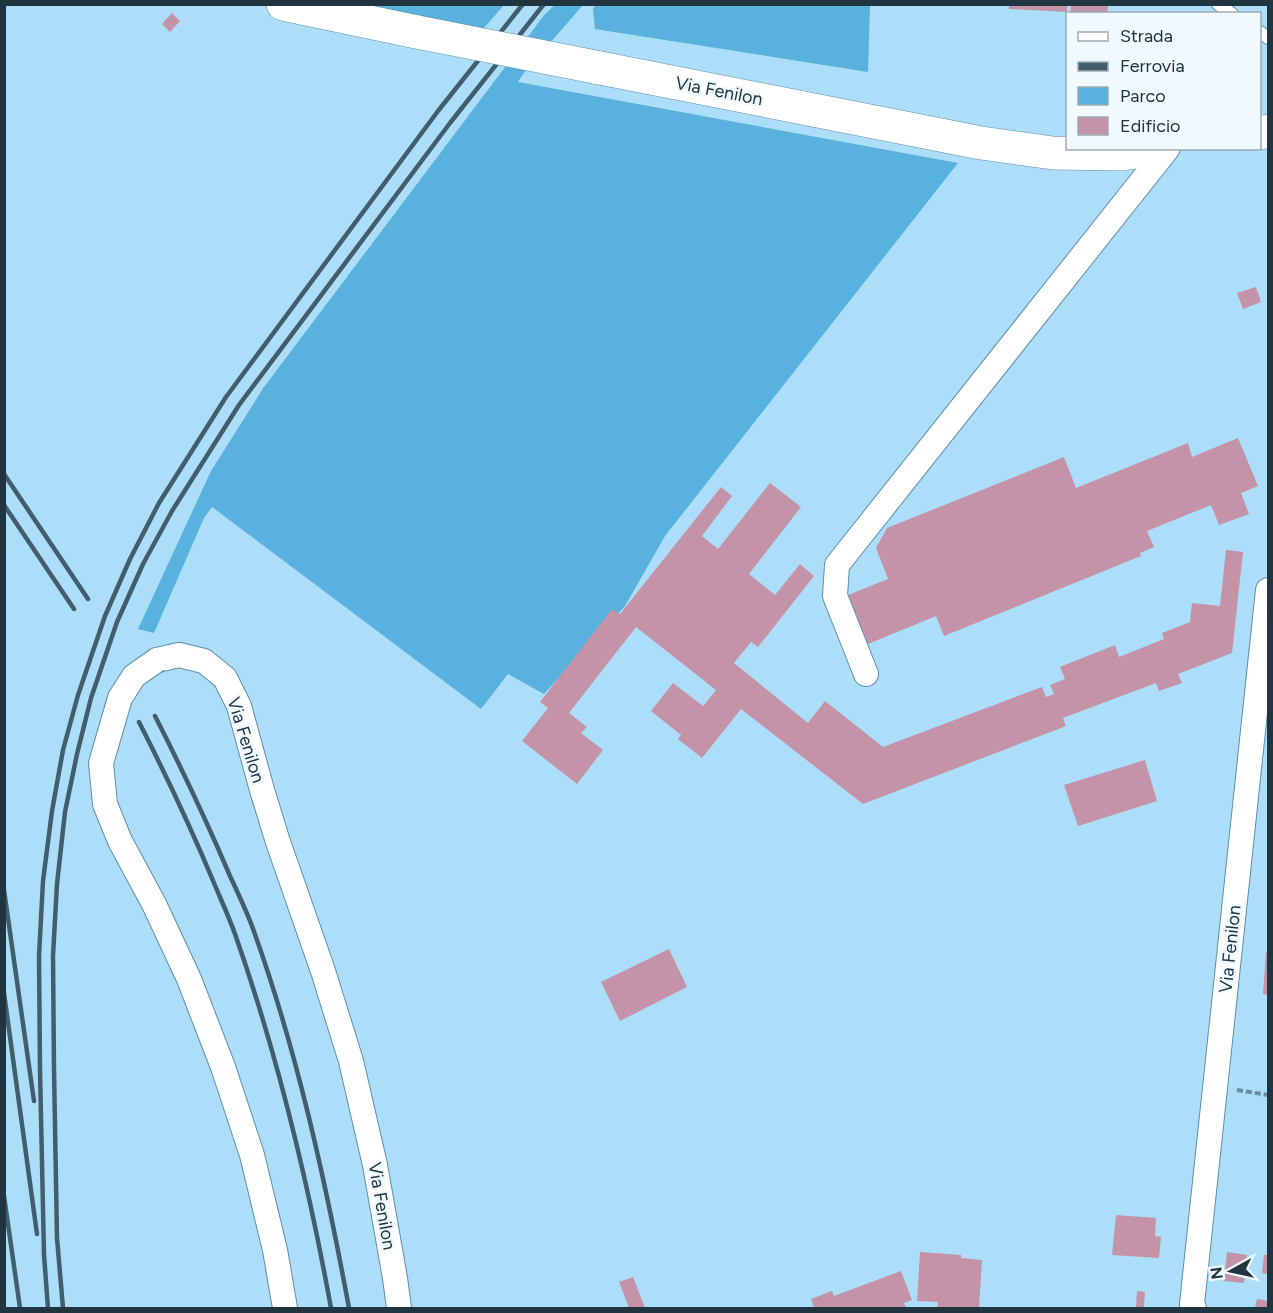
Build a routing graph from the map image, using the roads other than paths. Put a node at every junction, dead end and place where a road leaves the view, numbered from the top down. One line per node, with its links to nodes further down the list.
1 (283, 4): 2 (street, Via Fenilon, bridge)
2 (1146, 150)
3 (1166, 150): 5 (street)
4 (1269, 590): 8 (street, Via Fenilon)
5 (866, 674)
6 (285, 1308): 7 (street, Via Fenilon, bridge)
7 (399, 1308)
8 (1194, 1308)

